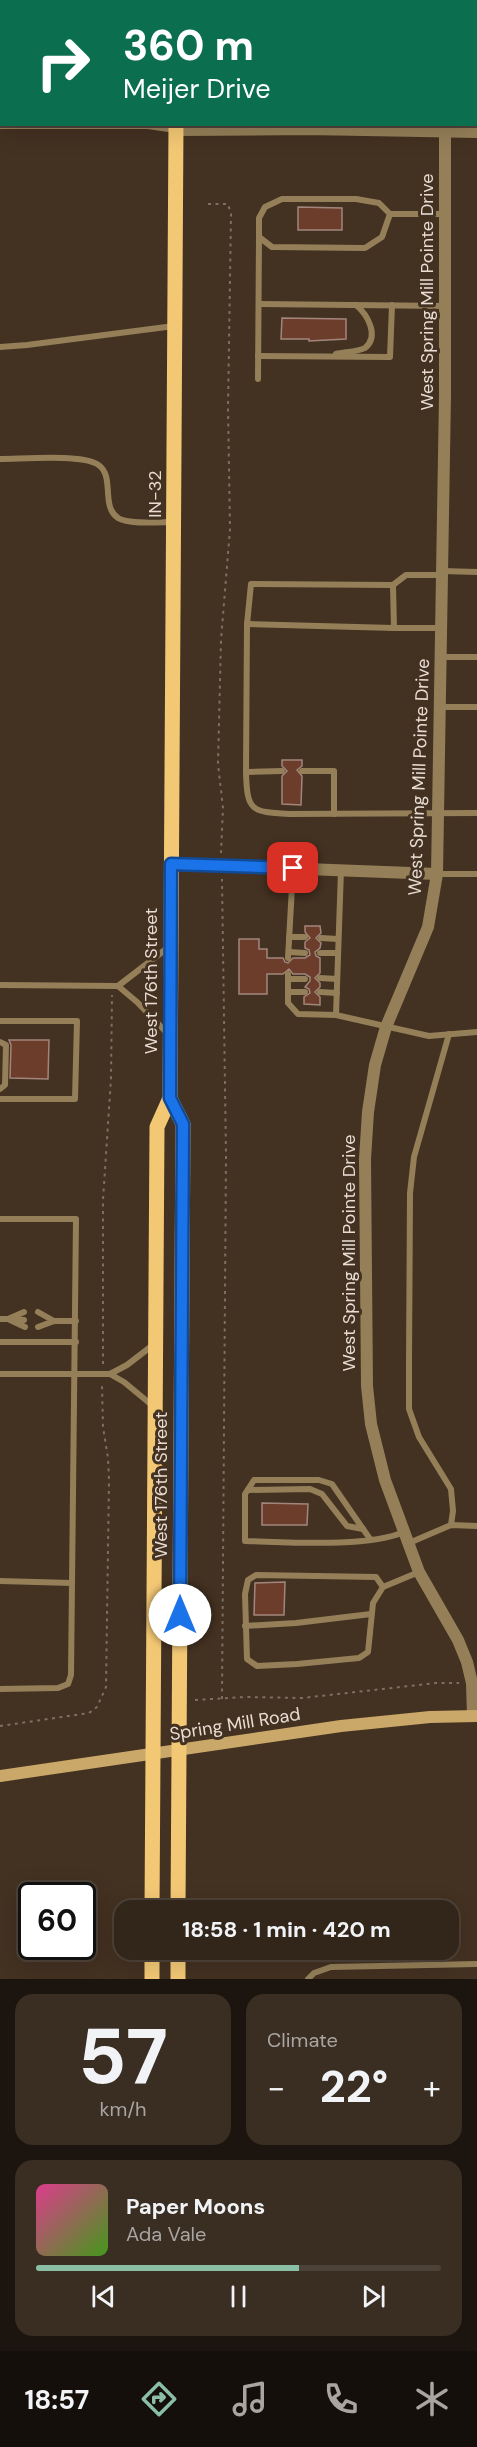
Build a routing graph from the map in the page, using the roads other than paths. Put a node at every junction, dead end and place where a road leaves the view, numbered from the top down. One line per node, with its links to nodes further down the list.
1 (0, 126): 2 (lane)
2 (176, 128): 3 (street); 12 (main road, IN-32)
3 (446, 128): 4 (street); 6 (street, West Spring Mill Pointe Drive)
4 (477, 132)
5 (390, 214): 6 (lane); 7 (lane); 7 (lane)
6 (445, 214): 11 (street, West Spring Mill Pointe Drive)
7 (259, 237): 8 (lane)
8 (259, 304): 9 (lane); 14 (lane)
9 (356, 305): 10 (lane); 15 (lane)
10 (392, 305): 11 (lane); 15 (lane)
11 (445, 306): 20 (street, West Spring Mill Pointe Drive)
12 (175, 326): 13 (lane); 18 (main road, IN-32)
13 (0, 347)
14 (258, 356): 15 (lane); 16 (lane)
15 (318, 357)
16 (258, 379)
17 (0, 459): 18 (lane)
18 (174, 522): 35 (main road, IN-32)
19 (477, 572): 20 (lane)
20 (442, 573): 21 (lane); 24 (street, West Spring Mill Pointe Drive)
21 (393, 585): 22 (lane); 23 (lane)
22 (247, 624): 23 (lane); 31 (lane)
23 (393, 628): 24 (lane)
24 (441, 628): 25 (street, West Spring Mill Pointe Drive)
25 (441, 657): 26 (lane); 27 (street, West Spring Mill Pointe Drive)
26 (477, 657)
27 (440, 707): 28 (lane); 32 (street, West Spring Mill Pointe Drive)
28 (477, 707)
29 (282, 771): 31 (lane)
30 (302, 771): 34 (lane)
31 (246, 772): 34 (lane)
32 (437, 813): 33 (lane); 34 (lane); 38 (street, West Spring Mill Pointe Drive)
33 (477, 813)
34 (334, 814)
35 (171, 864): 36 (street); 44 (main road, West 176th Street)
36 (293, 868): 37 (street); 40 (lane)
37 (341, 870): 38 (street); 43 (lane)
38 (437, 874): 39 (lane); 59 (street, West Spring Mill Pointe Drive)
39 (477, 874)
40 (289, 937): 41 (lane); 45 (lane)
41 (305, 937)
42 (321, 938): 43 (lane)
43 (338, 939): 47 (lane)
44 (171, 945): 52 (lane); 62 (main road, West 176th Street)
45 (305, 952)
46 (321, 953): 47 (lane)
47 (338, 953): 50 (lane)
48 (320, 978): 50 (lane)
49 (305, 979): 53 (lane)
50 (337, 979): 56 (lane)
51 (0, 986): 52 (lane)
52 (115, 986): 62 (lane)
53 (288, 992): 54 (lane); 57 (lane)
54 (305, 992)
55 (321, 992): 56 (lane)
56 (337, 993): 57 (lane)
57 (336, 1015): 59 (lane)
58 (0, 1021): 66 (lane)
59 (386, 1027): 61 (lane); 87 (street, West Spring Mill Pointe Drive)
60 (477, 1032): 61 (lane)
61 (449, 1034): 84 (lane)
62 (170, 1036): 65 (main road, West 176th Street)
63 (0, 1042): 64 (lane)
64 (0, 1089)
65 (170, 1098): 78 (main road, West 176th Street); 97 (main road, West 176th Street)
66 (0, 1099)
67 (0, 1219): 73 (lane)
68 (24, 1312): 71 (lane)
69 (38, 1312): 72 (lane)
70 (0, 1319): 71 (lane)
71 (8, 1319): 74 (lane)
72 (54, 1321): 73 (lane); 75 (lane)
73 (76, 1321): 77 (lane)
74 (24, 1323)
75 (38, 1324)
76 (0, 1342): 77 (lane)
77 (76, 1342): 80 (lane)
78 (155, 1343): 81 (lane); 82 (main road, West 176th Street)
79 (0, 1374): 80 (lane)
80 (76, 1374): 81 (lane); 91 (lane)
81 (110, 1374): 82 (lane)
82 (155, 1408): 98 (main road, West 176th Street)
83 (248, 1490): 86 (lane); 86 (lane); 88 (lane)
84 (451, 1526): 85 (lane); 87 (lane)
85 (477, 1526)
86 (364, 1529): 88 (lane)
87 (406, 1538): 88 (lane); 89 (street, West Spring Mill Pointe Drive)
88 (370, 1539)
89 (419, 1572): 92 (lane); 96 (street, West Spring Mill Pointe Drive)
90 (0, 1581): 91 (lane)
91 (72, 1583): 95 (lane)
92 (383, 1587): 93 (lane); 94 (lane)
93 (371, 1614): 94 (lane); 94 (lane)
94 (245, 1626)
95 (0, 1689)
96 (475, 1716): 97 (street, Spring Mill Road)
97 (179, 1751): 98 (street, Spring Mill Road); 101 (main road, West 176th Street)
98 (153, 1755): 99 (street, Spring Mill Road); 100 (main road, West 176th Street)
99 (0, 1776)
100 (152, 1900)
101 (178, 1900)
102 (152, 1960): 105 (main road)
103 (178, 1960): 106 (main road)
104 (477, 1964): 107 (lane)
105 (152, 1979)
106 (178, 1979)
107 (308, 1979)

